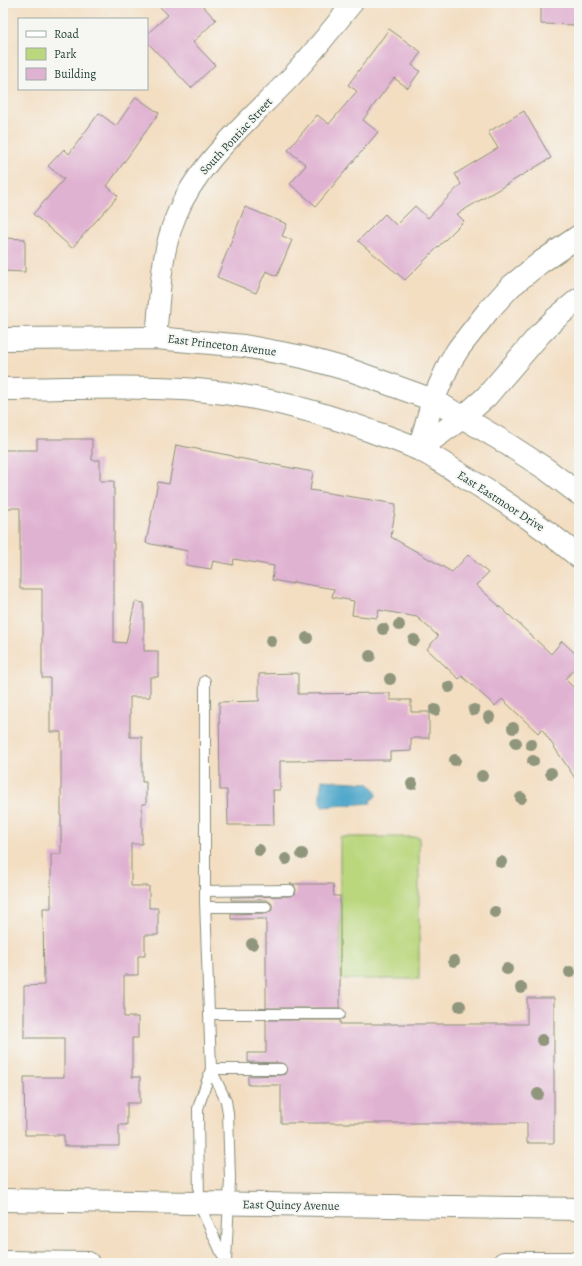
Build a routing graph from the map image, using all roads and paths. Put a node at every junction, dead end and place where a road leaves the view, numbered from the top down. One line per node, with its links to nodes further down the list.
1 (353, 3): 4 (street, South Pontiac Street)
2 (579, 236): 7 (main road)
3 (579, 299): 8 (main road)
4 (156, 338): 5 (main road, East Princeton Avenue); 7 (main road, East Princeton Avenue)
5 (3, 339)
6 (3, 390): 9 (main road)
7 (433, 400): 8 (main road); 9 (main road)
8 (462, 418): 9 (main road); 10 (main road)
9 (419, 449): 11 (main road, East Eastmoor Drive)
10 (579, 494)
11 (579, 558)
12 (206, 681): 14 (lane)
13 (290, 890): 14 (lane)
14 (206, 891): 15 (lane)
15 (206, 907): 16 (lane); 17 (lane)
16 (266, 907)
17 (209, 1014): 18 (lane); 19 (lane)
18 (340, 1014)
19 (211, 1069): 20 (lane); 23 (lane); 24 (lane)
20 (281, 1069)
21 (3, 1200): 22 (main road, East Quincy Avenue)
22 (63, 1201): 23 (main road, East Quincy Avenue); 26 (main road)
23 (199, 1204): 24 (main road, East Quincy Avenue); 29 (lane)
24 (229, 1204): 25 (main road, East Quincy Avenue); 29 (lane)
25 (579, 1209)
26 (3, 1215)
27 (3, 1262): 28 (main road)
28 (88, 1263)
29 (226, 1263)
30 (504, 1263): 31 (main road)
31 (579, 1263)

